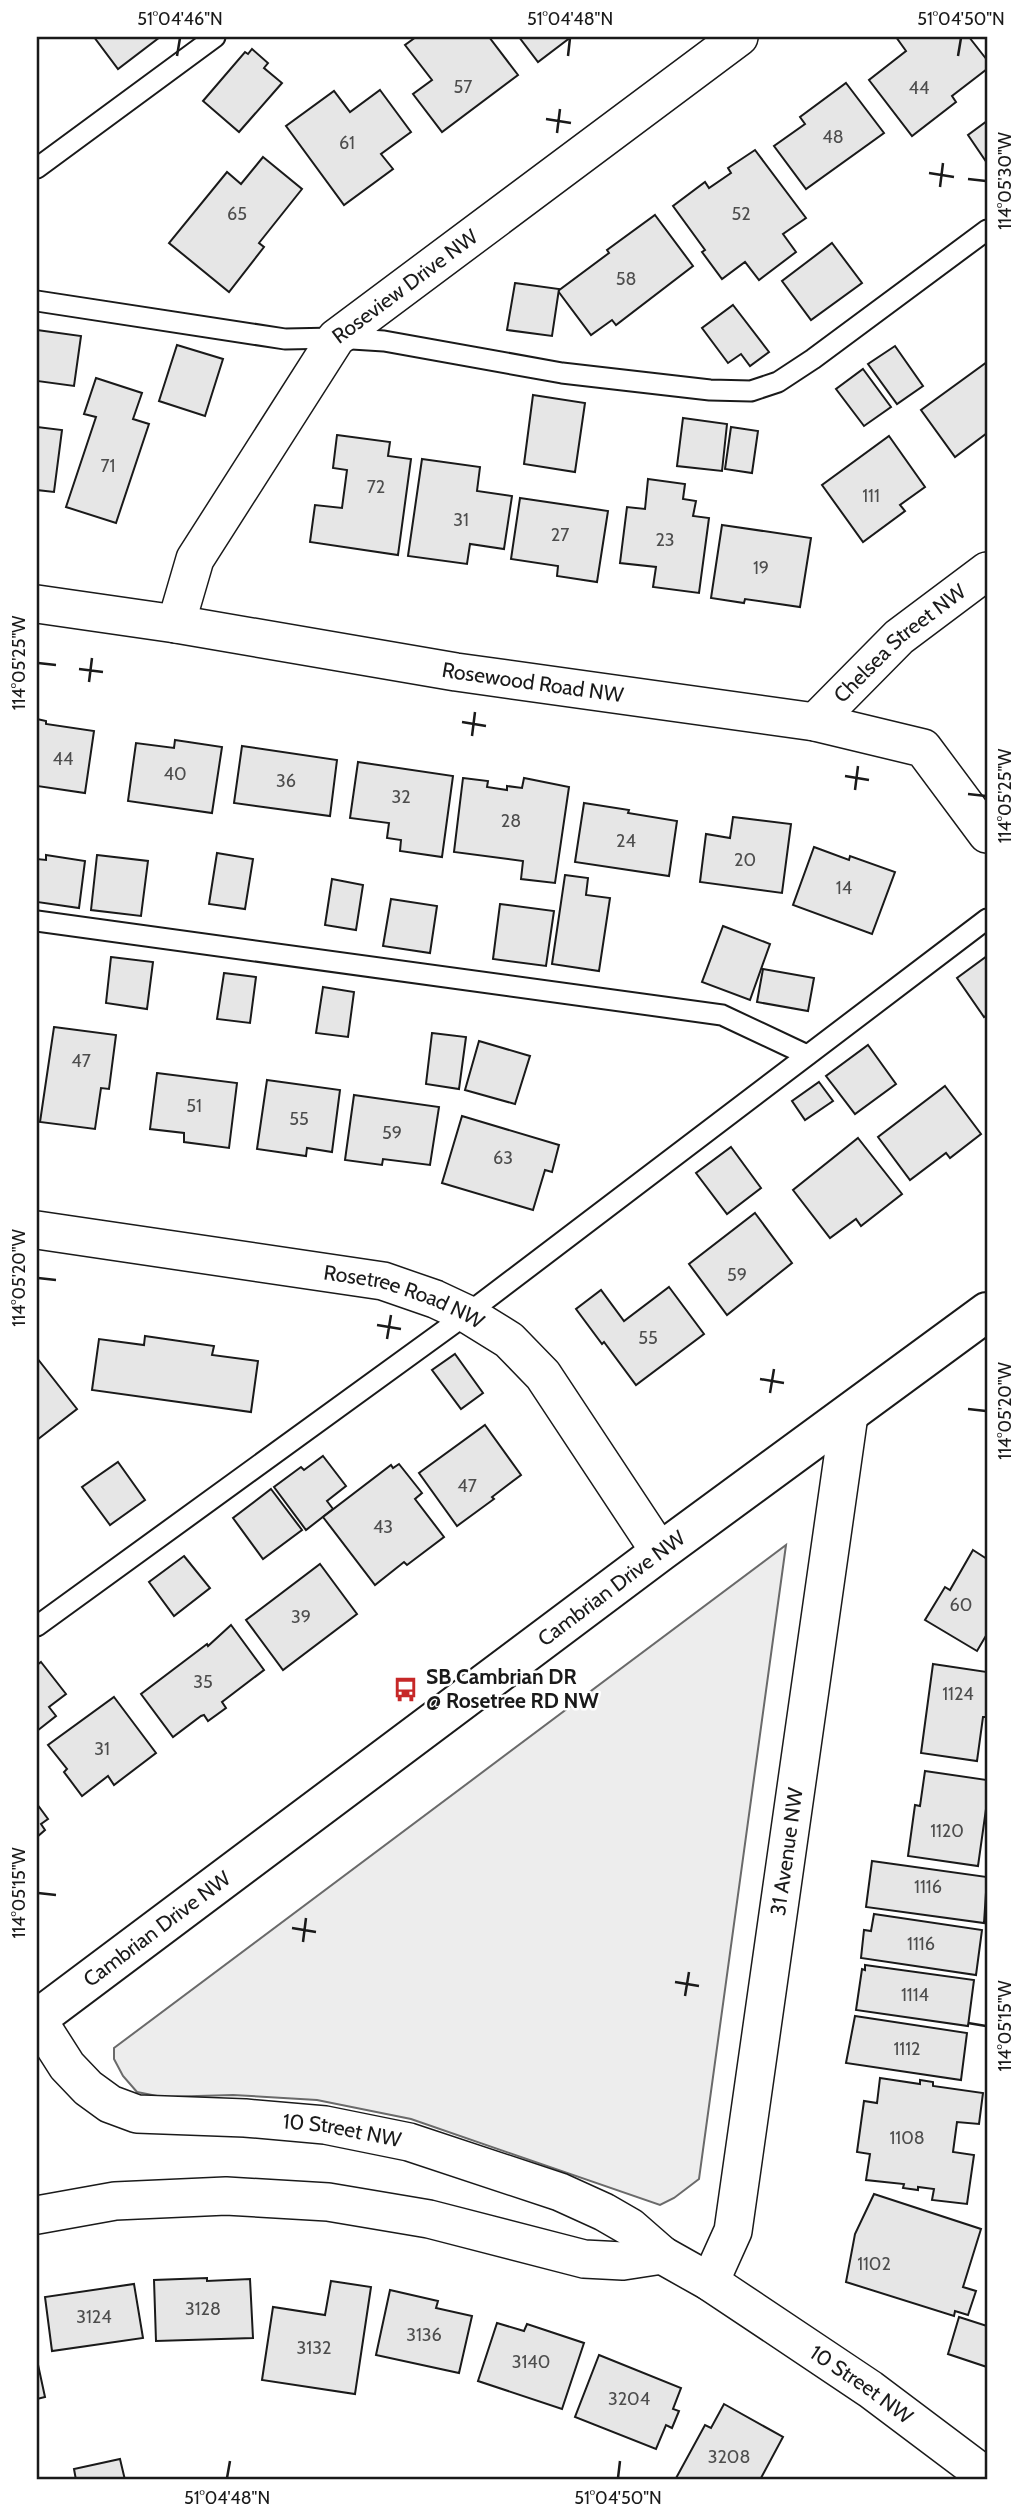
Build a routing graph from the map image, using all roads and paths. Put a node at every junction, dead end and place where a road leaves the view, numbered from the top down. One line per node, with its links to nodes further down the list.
1 (215, 37): 3 (lane)
2 (739, 37): 6 (street, Roseview Drive NW)
3 (37, 168)
4 (987, 230): 6 (lane)
5 (37, 301): 6 (lane)
6 (336, 338): 9 (street, Roseview Drive NW)
7 (987, 571): 10 (street, Chelsea Street NW)
8 (37, 604): 9 (street, Rosewood Road NW)
9 (176, 624): 10 (street, Rosewood Road NW)
10 (815, 722): 11 (street, Rosewood Road NW)
11 (987, 834)
12 (987, 919): 14 (lane)
13 (37, 921): 14 (lane)
14 (807, 1055): 17 (lane)
15 (37, 1230): 17 (street, Rosetree Road NW)
16 (987, 1312): 18 (street, Cambrian Drive NW)
17 (467, 1314): 19 (street, Rosetree Road NW); 20 (lane)
18 (849, 1415): 19 (street, Cambrian Drive NW); 24 (street, 31 Avenue NW)
19 (660, 1552): 21 (street, Cambrian Drive NW)
20 (37, 1626)
21 (37, 2019): 23 (street, 10 Street NW)
22 (37, 2215): 23 (street)
23 (662, 2255): 24 (street, 10 Street NW)
24 (710, 2282): 25 (street, 10 Street NW)
25 (987, 2477)

